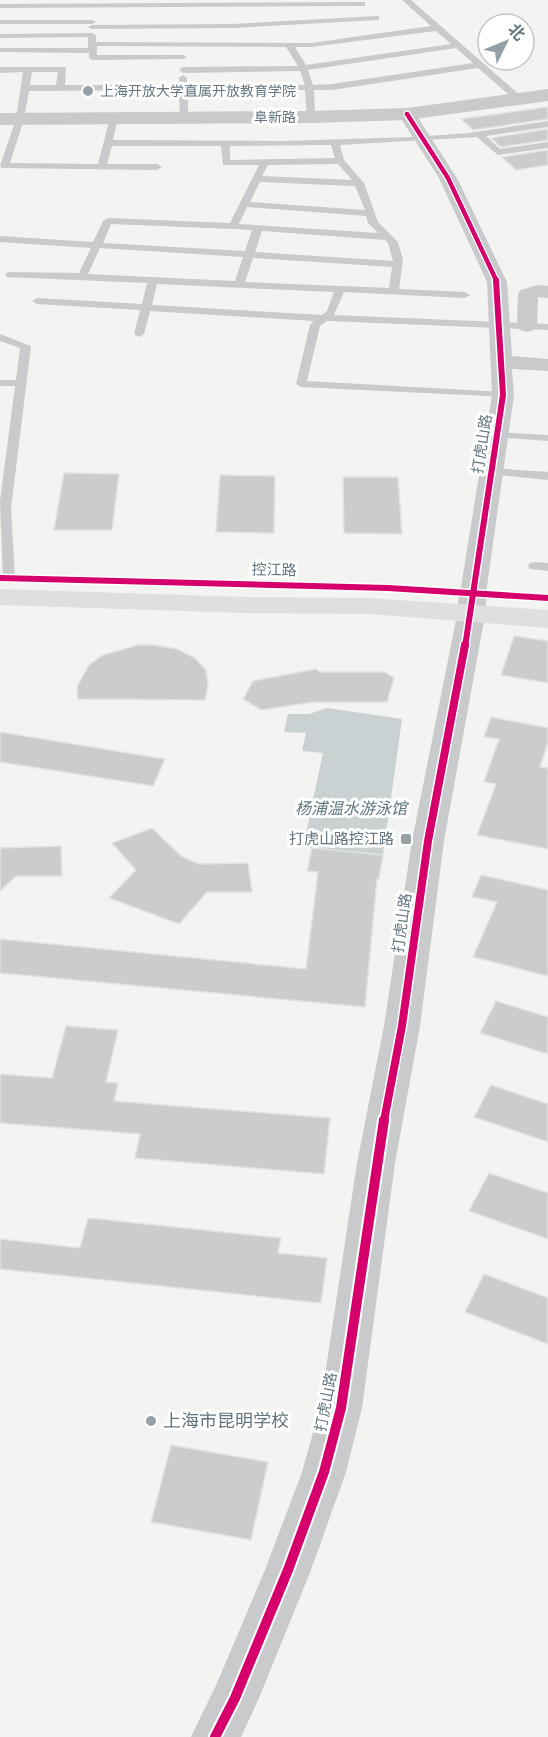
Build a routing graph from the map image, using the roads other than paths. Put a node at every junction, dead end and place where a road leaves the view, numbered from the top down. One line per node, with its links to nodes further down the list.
1 (406, 0): 10 (lane)
2 (360, 2): 4 (lane); 6 (lane)
3 (92, 3): 4 (lane); 5 (lane); 13 (lane)
4 (227, 3): 8 (lane)
5 (0, 6)
6 (376, 18): 8 (lane); 12 (lane)
7 (4, 22): 11 (lane); 13 (lane)
8 (232, 26): 9 (lane)
9 (183, 27): 13 (lane); 14 (lane)
10 (438, 28): 12 (lane); 16 (lane)
11 (3, 35): 13 (lane); 17 (lane)
12 (394, 35): 15 (lane)
13 (92, 36): 14 (lane); 17 (lane); 18 (lane)
14 (183, 44): 15 (lane); 18 (lane)
15 (289, 45): 21 (lane)
16 (458, 45): 19 (lane); 21 (lane)
17 (2, 50)
18 (183, 57): 24 (lane)
19 (476, 61)
20 (476, 66): 27 (lane)
21 (305, 68): 24 (lane); 27 (lane)
22 (0, 70): 23 (lane)
23 (28, 70): 28 (lane); 29 (lane)
24 (183, 70): 26 (lane)
25 (488, 72): 31 (lane)
26 (183, 87): 27 (lane); 29 (lane); 36 (lane)
27 (311, 87): 33 (lane)
28 (25, 88): 29 (lane); 37 (lane)
29 (60, 88)
30 (548, 95): 31 (street, 阜新路)
31 (519, 99): 32 (street, 阜新路)
32 (407, 114): 33 (street, 阜新路); 40 (street, 打虎山路)
33 (311, 117): 36 (street, 阜新路)
34 (0, 118): 37 (street, 阜新路)
35 (114, 118): 36 (street, 阜新路); 37 (street, 阜新路); 42 (lane)
36 (184, 118)
37 (20, 119): 47 (lane)
38 (548, 124): 39 (lane)
39 (479, 134): 40 (lane); 44 (lane)
40 (423, 138): 41 (lane); 71 (street, 打虎山路)
41 (333, 141): 43 (lane); 45 (lane)
42 (108, 143): 43 (lane); 47 (lane)
43 (225, 143): 46 (lane)
44 (548, 145)
45 (340, 161): 46 (lane); 50 (lane)
46 (265, 162): 49 (lane)
47 (102, 166): 48 (lane)
48 (157, 167)
49 (257, 179): 50 (lane); 51 (lane)
50 (359, 183): 52 (lane)
51 (244, 204): 52 (lane); 53 (lane)
52 (370, 213): 55 (lane)
53 (233, 226): 54 (lane); 57 (lane)
54 (258, 228): 55 (lane); 58 (lane)
55 (388, 237): 59 (lane)
56 (0, 239): 57 (lane)
57 (97, 244): 58 (lane); 61 (lane)
58 (249, 254): 59 (lane); 63 (lane)
59 (397, 264): 65 (lane)
60 (10, 275): 61 (lane)
61 (83, 276): 62 (lane)
62 (153, 280): 63 (lane); 69 (lane)
63 (239, 284): 64 (lane)
64 (340, 289): 65 (lane); 70 (lane)
65 (394, 291): 67 (lane)
66 (548, 292): 72 (street)
67 (465, 295)
68 (37, 302): 69 (lane)
69 (146, 308): 70 (lane); 74 (lane)
70 (324, 318): 71 (lane); 80 (lane)
71 (498, 325): 72 (lane); 76 (street, 打虎山路)
72 (527, 326): 73 (lane)
73 (548, 327)
74 (139, 334)
75 (0, 336): 79 (lane)
76 (500, 362): 77 (street); 80 (street, 打虎山路)
77 (548, 365)
78 (0, 383): 79 (lane)
79 (22, 383): 85 (lane)
80 (503, 396): 81 (street, 打虎山路)
81 (497, 435): 82 (lane); 83 (street, 打虎山路)
82 (548, 438)
83 (491, 472): 84 (lane); 90 (street, 打虎山路)
84 (548, 476)
85 (4, 499): 88 (lane)
86 (534, 566): 87 (lane)
87 (548, 567)
88 (3, 585): 90 (main road)
89 (548, 598): 90 (main road)
90 (472, 604): 91 (main road); 92 (street, 打虎山路)
91 (548, 619)
92 (215, 1737)

